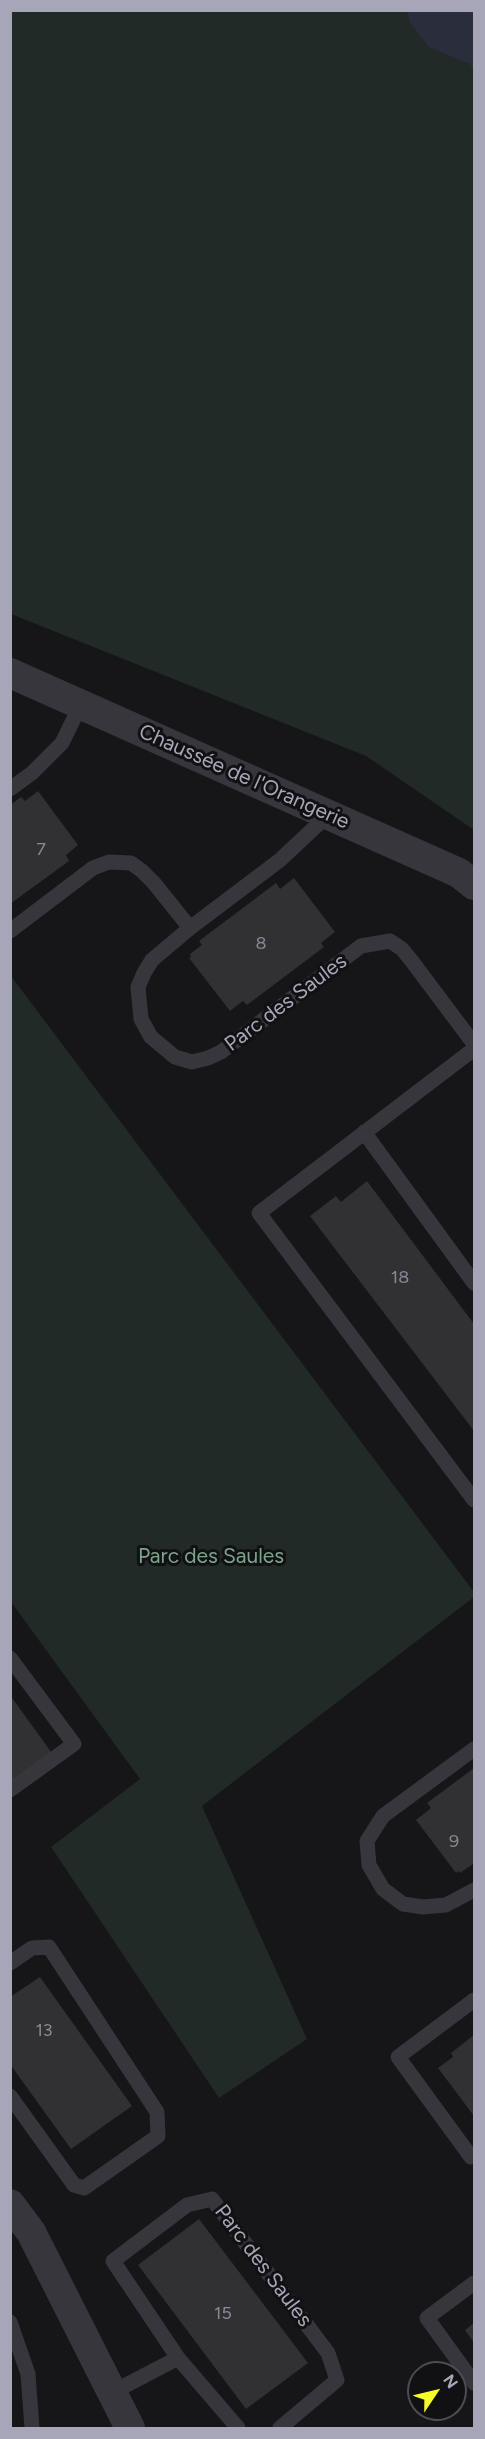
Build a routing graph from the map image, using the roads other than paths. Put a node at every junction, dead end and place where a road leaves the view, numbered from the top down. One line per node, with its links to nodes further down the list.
1 (10, 674): 2 (street, Chaussée de l'Orangerie)
2 (80, 706): 3 (lane); 4 (street, Chaussée de l'Orangerie)
3 (10, 789)
4 (329, 814): 5 (street, Chaussée de l'Orangerie); 6 (lane, Parc des Saules)
5 (474, 885)
6 (190, 928): 7 (lane); 8 (lane, Parc des Saules)
7 (10, 931)
8 (474, 1044)
9 (474, 1049): 10 (lane)
10 (364, 1132): 11 (lane); 12 (lane)
11 (474, 1283)
12 (474, 1500)
13 (10, 1658): 15 (lane)
14 (474, 1749): 16 (lane)
15 (10, 1790)
16 (474, 1890)
17 (10, 1963): 19 (lane)
18 (474, 2000): 20 (lane)
19 (10, 2096)
20 (474, 2155)
21 (10, 2204): 26 (street)
22 (474, 2283): 25 (lane)
23 (10, 2322): 27 (lane)
24 (178, 2358): 26 (lane); 29 (lane, Parc des Saules); 30 (lane, Parc des Saules)
25 (474, 2383)
26 (113, 2392): 28 (street)
27 (32, 2428)
28 (130, 2428)
29 (238, 2428)
30 (280, 2428)

